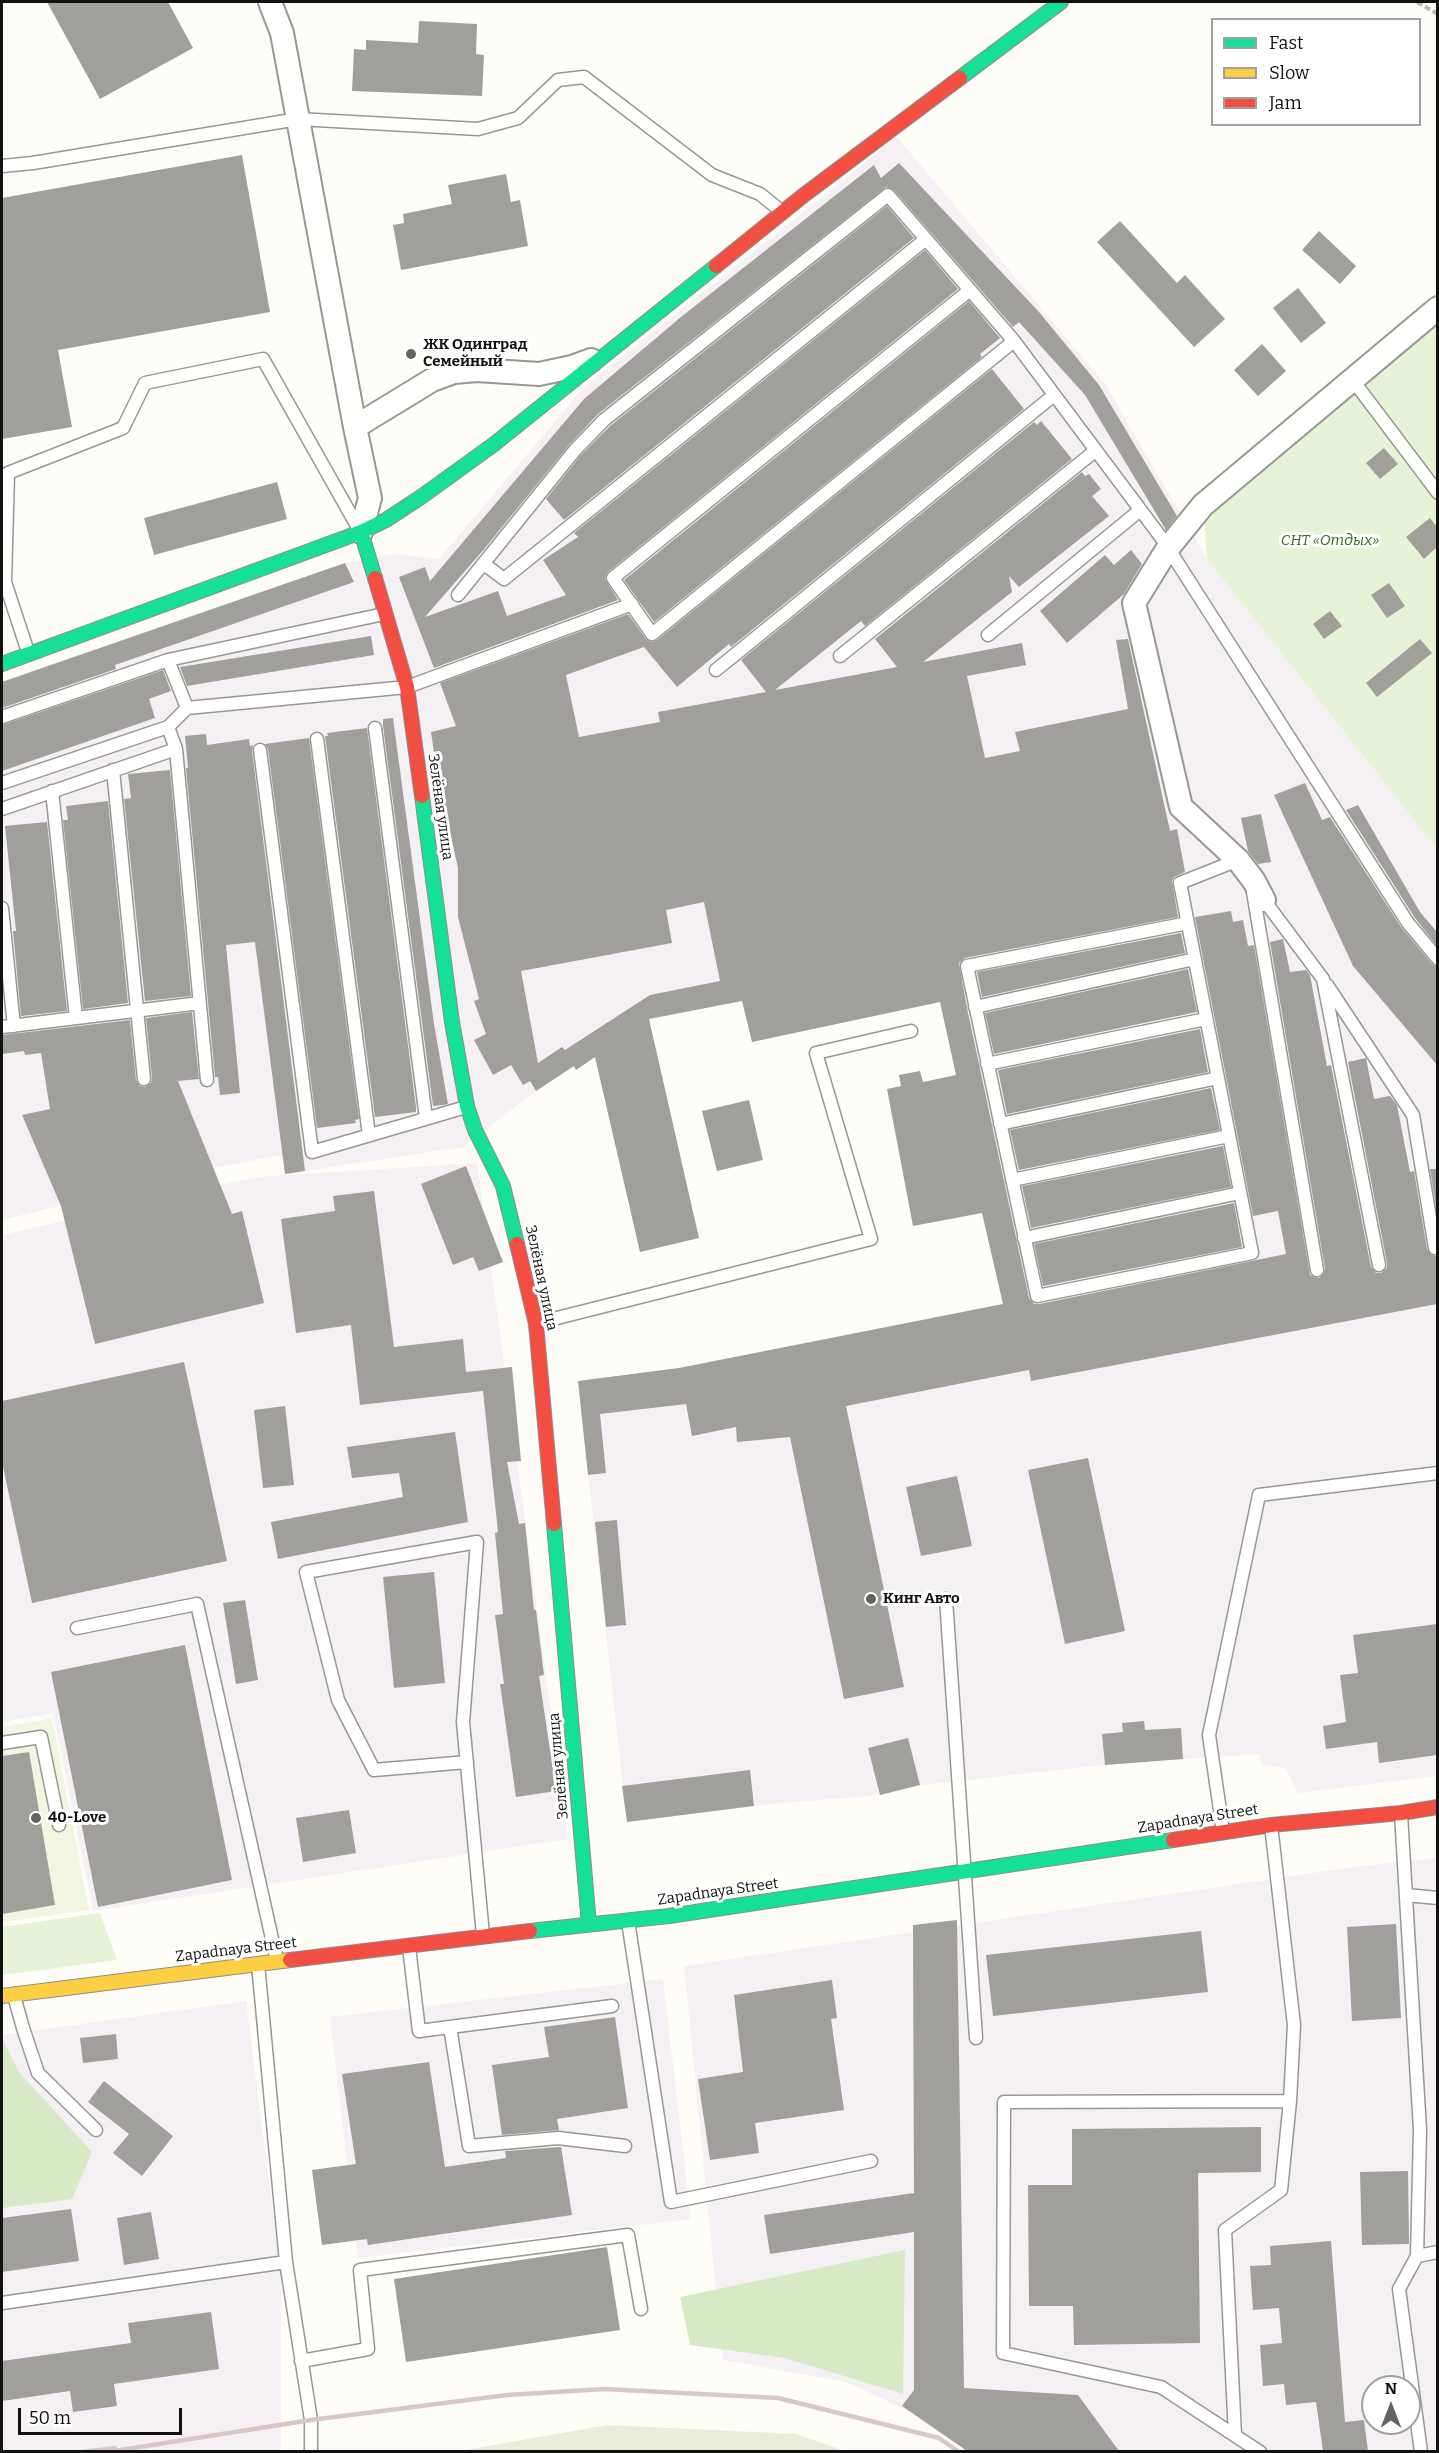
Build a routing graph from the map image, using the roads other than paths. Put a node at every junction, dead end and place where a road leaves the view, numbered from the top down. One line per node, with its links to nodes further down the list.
1 (270, 2): 3 (street)
2 (1061, 2): 5 (street)
3 (298, 119): 4 (lane); 5 (lane); 13 (street)
4 (2, 166)
5 (782, 212): 10 (street)
6 (926, 239): 7 (lane); 19 (lane); 19 (lane)
7 (970, 290): 9 (lane); 21 (lane)
8 (1437, 308): 11 (street)
9 (1014, 341): 12 (lane); 21 (lane)
10 (605, 355): 13 (street); 17 (street)
11 (1352, 379): 15 (lane); 18 (street)
12 (1054, 395): 14 (lane); 28 (lane)
13 (354, 427): 17 (street)
14 (1095, 451): 16 (lane); 25 (lane)
15 (1437, 493)
16 (1139, 511): 18 (lane); 23 (lane)
17 (361, 532): 22 (street, Зелёная улица); 24 (street); 24 (lane)
18 (1168, 548): 41 (street); 46 (lane)
19 (484, 564): 20 (lane)
20 (459, 595)
21 (632, 604): 29 (lane)
22 (384, 614): 26 (lane); 29 (street, Зелёная улица)
23 (988, 635)
24 (29, 654): 27 (street)
25 (840, 656)
26 (168, 660): 30 (lane); 31 (lane)
27 (2, 664)
28 (716, 670)
29 (407, 687): 30 (lane); 59 (street, Зелёная улица)
30 (187, 708): 32 (lane)
31 (2, 717)
32 (168, 727): 35 (lane); 38 (lane)
33 (375, 728): 60 (lane)
34 (317, 739): 62 (lane)
35 (176, 749): 37 (lane); 48 (lane)
36 (260, 750): 62 (lane)
37 (113, 770): 39 (lane); 50 (lane)
38 (2, 783)
39 (52, 791): 40 (lane); 51 (lane)
40 (2, 809)
41 (1244, 868): 42 (street); 44 (lane); 69 (lane)
42 (1264, 900): 47 (lane)
43 (2, 908): 53 (lane)
44 (1188, 923): 45 (lane); 49 (lane)
45 (1195, 959): 49 (lane); 52 (lane)
46 (1437, 959)
47 (1323, 979): 67 (lane); 68 (lane)
48 (200, 1003): 50 (lane); 58 (lane)
49 (975, 1007): 55 (lane)
50 (138, 1011): 51 (lane); 57 (lane)
51 (76, 1018): 53 (lane)
52 (1206, 1019): 55 (lane); 56 (lane)
53 (8, 1026)
54 (911, 1031): 70 (lane)
55 (987, 1064): 61 (lane)
56 (1218, 1078): 61 (lane); 63 (lane)
57 (144, 1079)
58 (207, 1080)
59 (467, 1106): 60 (lane); 70 (street, Зелёная улица)
60 (426, 1118): 62 (lane)
61 (1000, 1124): 64 (lane)
62 (369, 1135)
63 (1229, 1136): 64 (lane); 65 (lane)
64 (1012, 1180): 66 (lane)
65 (1240, 1193): 66 (lane); 66 (lane)
66 (1024, 1238)
67 (1435, 1248)
68 (1379, 1265)
69 (1317, 1270)
70 (536, 1324): 85 (street, Зелёная улица)
71 (1437, 1473): 80 (lane)
72 (946, 1599): 81 (lane)
73 (78, 1629): 88 (lane)
74 (2, 1743): 78 (lane)
75 (467, 1762): 75 (lane); 86 (lane)
76 (1437, 1807): 77 (street, Zapadnaya Street)
77 (1401, 1813): 79 (street, Zapadnaya Street); 82 (lane)
78 (59, 1824)
79 (1271, 1825): 80 (street, Zapadnaya Street); 94 (lane)
80 (1223, 1832): 81 (street, Zapadnaya Street)
81 (965, 1872): 84 (street, Zapadnaya Street); 93 (lane)
82 (1406, 1895): 83 (lane); 99 (lane)
83 (1437, 1898)
84 (627, 1920): 85 (street, Zapadnaya Street); 97 (lane)
85 (589, 1924): 86 (street, Zapadnaya Street)
86 (484, 1936): 87 (street, Zapadnaya Street)
87 (409, 1946): 88 (street, Zapadnaya Street); 92 (lane)
88 (278, 1962): 89 (street, Zapadnaya Street)
89 (258, 1964): 90 (street, Zapadnaya Street); 100 (lane)
90 (8, 1995): 95 (lane)
91 (612, 2006): 92 (lane)
92 (450, 2027): 96 (lane)
93 (976, 2038)
94 (1290, 2101): 104 (lane); 104 (lane)
95 (96, 2130)
96 (625, 2146)
97 (871, 2161)
98 (1437, 2252): 99 (lane)
99 (1417, 2256): 107 (lane)
100 (286, 2262): 101 (lane); 103 (lane)
101 (2, 2303)
102 (641, 2309): 103 (lane)
103 (301, 2361): 105 (lane)
104 (1235, 2435): 106 (lane)
105 (311, 2451)
106 (1260, 2451)
107 (1421, 2451)

